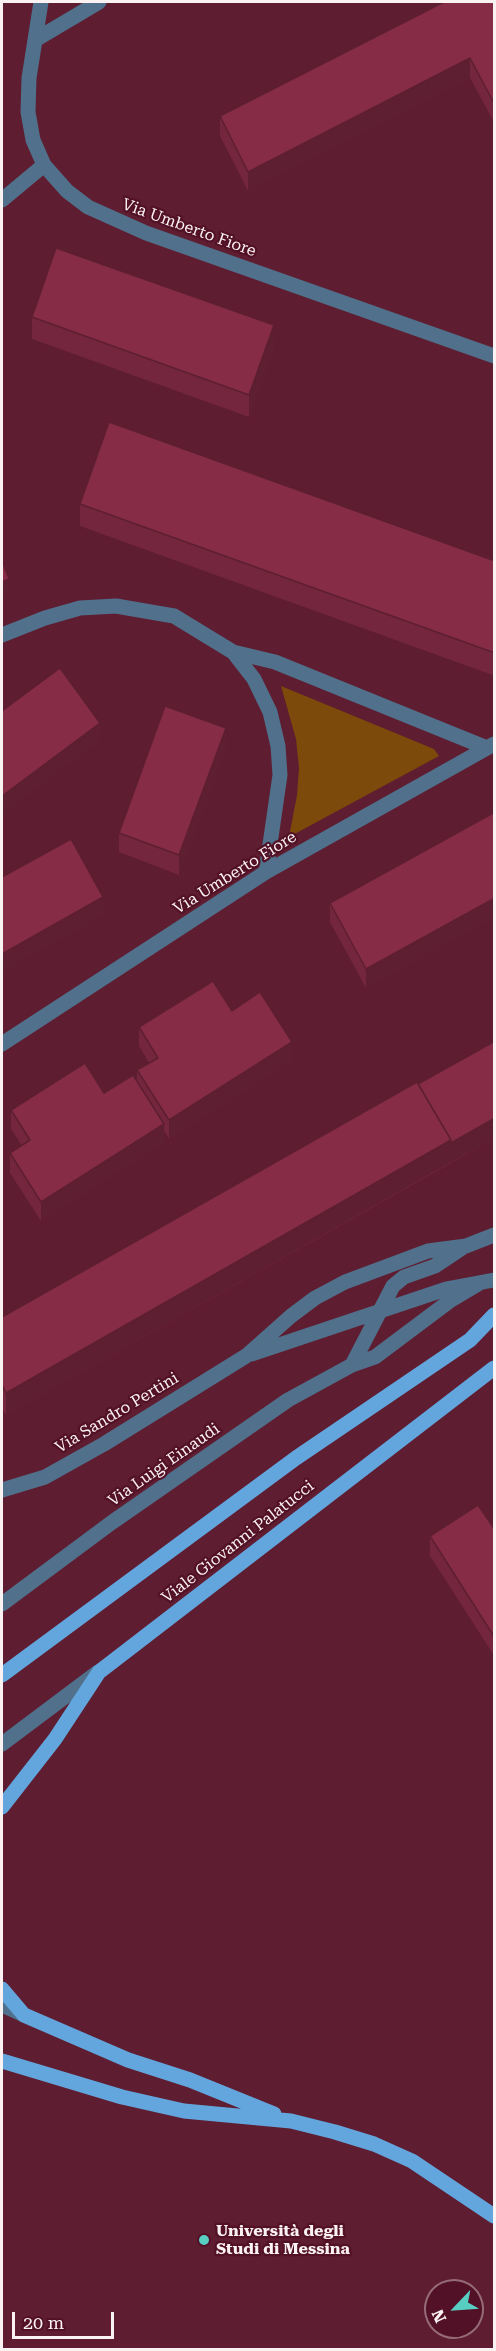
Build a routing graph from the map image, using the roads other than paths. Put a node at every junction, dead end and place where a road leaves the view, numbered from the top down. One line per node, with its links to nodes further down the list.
1 (41, 2): 3 (street, Via Umberto Fiore)
2 (99, 2): 3 (street)
3 (35, 39): 4 (street, Via Umberto Fiore)
4 (44, 165): 5 (street); 6 (street, Via Umberto Fiore)
5 (2, 200)
6 (495, 356)
7 (2, 635): 8 (street)
8 (233, 652): 9 (street); 10 (street)
9 (491, 746): 10 (street, Via Umberto Fiore)
10 (266, 872): 11 (street, Via Umberto Fiore)
11 (2, 1044)
12 (495, 1235): 13 (street)
13 (466, 1246): 16 (street); 18 (street)
14 (495, 1280): 15 (street)
15 (478, 1284): 16 (street); 19 (street, Via Luigi Einaudi)
16 (379, 1314): 18 (street); 19 (street)
17 (495, 1315): 24 (main road, Viale Giovanni Palatucci)
18 (246, 1356): 21 (street, Via Sandro Pertini)
19 (352, 1365): 22 (street, Via Luigi Einaudi)
20 (495, 1368): 23 (main road, Viale Giovanni Palatucci)
21 (2, 1490)
22 (2, 1604)
23 (99, 1672): 25 (street, Viale Giovanni Palatucci); 26 (main road)
24 (2, 1675)
25 (2, 1744)
26 (2, 1807)
27 (2, 1989): 29 (main road)
28 (2, 2005): 29 (street)
29 (24, 2015): 31 (main road)
30 (2, 2061): 31 (main road)
31 (291, 2121): 32 (main road)
32 (495, 2216)

